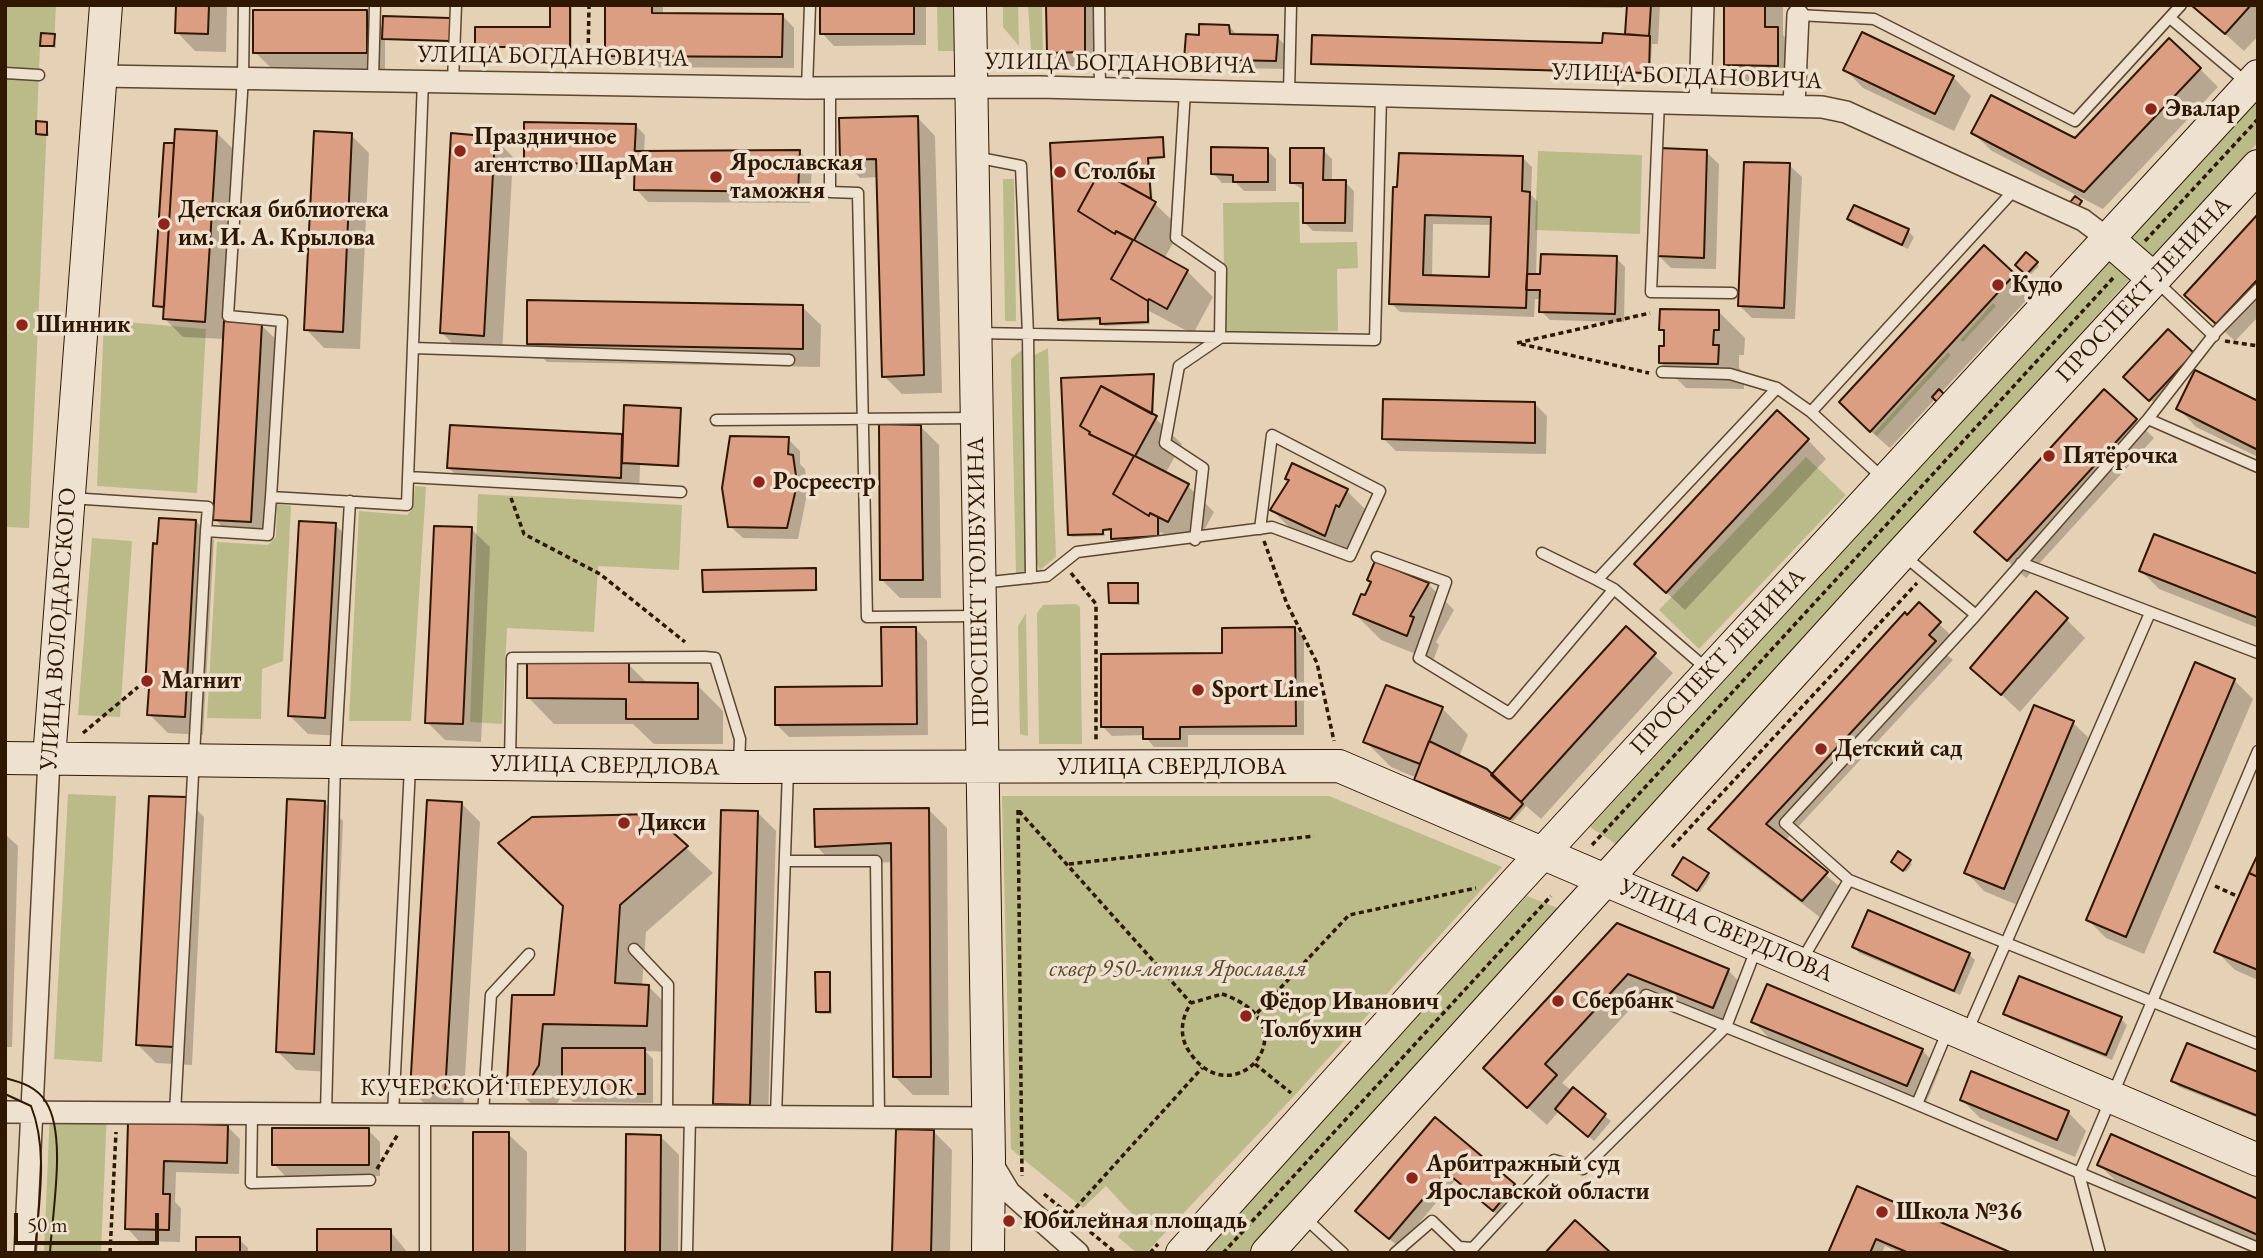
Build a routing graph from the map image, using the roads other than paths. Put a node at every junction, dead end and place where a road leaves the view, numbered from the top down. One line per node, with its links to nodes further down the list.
1 (106, 5): 15 (main road, УЛИЦА ВОЛОДАРСКОГО)
2 (243, 5): 16 (lane)
3 (375, 5): 17 (lane)
4 (456, 5): 20 (lane)
5 (810, 5): 21 (lane)
6 (970, 5): 23 (main road, ПРОСПЕКТ ТОЛБУХИНА)
7 (1099, 5): 24 (lane)
8 (1291, 5): 26 (lane)
9 (1703, 5): 29 (street)
10 (2181, 5): 12 (lane)
11 (1798, 10): 12 (lane); 30 (street)
12 (2170, 18): 19 (lane)
13 (5, 73): 14 (lane)
14 (39, 75)
15 (101, 76): 16 (street, УЛИЦА БОГДАНОВИЧА); 56 (main road, УЛИЦА ВОЛОДАРСКОГО)
16 (243, 77): 17 (street, УЛИЦА БОГДАНОВИЧА); 55 (lane)
17 (373, 79): 18 (street, УЛИЦА БОГДАНОВИЧА)
18 (423, 80): 20 (street, УЛИЦА БОГДАНОВИЧА); 42 (lane)
19 (2254, 80): 34 (main road, ПРОСПЕКТ ЛЕНИНА)
20 (453, 81): 21 (street, УЛИЦА БОГДАНОВИЧА)
21 (807, 88): 22 (street, УЛИЦА БОГДАНОВИЧА)
22 (830, 88): 23 (street, УЛИЦА БОГДАНОВИЧА); 50 (lane)
23 (972, 89): 24 (street, УЛИЦА БОГДАНОВИЧА); 31 (main road, ПРОСПЕКТ ТОЛБУХИНА)
24 (1100, 89): 25 (street, УЛИЦА БОГДАНОВИЧА)
25 (1185, 91): 26 (street, УЛИЦА БОГДАНОВИЧА); 41 (lane)
26 (1289, 93): 27 (street, УЛИЦА БОГДАНОВИЧА)
27 (1381, 94): 28 (street, УЛИЦА БОГДАНОВИЧА); 41 (lane)
28 (1659, 101): 29 (street, УЛИЦА БОГДАНОВИЧА); 37 (lane)
29 (1700, 102): 30 (street, УЛИЦА БОГДАНОВИЧА)
30 (1794, 106): 33 (street, УЛИЦА БОГДАНОВИЧА)
31 (973, 156): 38 (main road, ПРОСПЕКТ ТОЛБУХИНА); 39 (lane)
32 (2258, 166): 35 (main road, ПРОСПЕКТ ЛЕНИНА)
33 (2016, 188): 34 (street, УЛИЦА БОГДАНОВИЧА); 46 (lane)
34 (2108, 239): 35 (main road); 53 (main road, ПРОСПЕКТ ЛЕНИНА)
35 (2154, 279): 40 (lane); 63 (main road, ПРОСПЕКТ ЛЕНИНА)
36 (2258, 289): 40 (lane)
37 (1732, 293)
38 (975, 333): 39 (lane); 47 (main road, ПРОСПЕКТ ТОЛБУХИНА)
39 (1028, 335): 41 (lane); 65 (lane)
40 (2214, 335): 48 (lane)
41 (1220, 338): 60 (lane)
42 (413, 348): 43 (lane); 52 (lane)
43 (789, 360)
44 (1662, 372): 45 (lane)
45 (1777, 387): 46 (lane); 66 (lane)
46 (1811, 412): 53 (lane)
47 (977, 418): 50 (lane); 67 (main road, ПРОСПЕКТ ТОЛБУХИНА)
48 (2148, 419): 51 (lane); 64 (lane)
49 (716, 420): 50 (lane)
50 (861, 421): 71 (lane)
51 (2258, 467)
52 (408, 477): 54 (lane); 57 (lane)
53 (1885, 480): 73 (main road, ПРОСПЕКТ ЛЕНИНА)
54 (681, 492)
55 (271, 497): 57 (lane); 59 (lane)
56 (69, 498): 59 (lane); 76 (main road, УЛИЦА ВОЛОДАРСКОГО)
57 (350, 501): 78 (lane)
58 (1260, 529): 58 (lane); 60 (lane)
59 (206, 531): 77 (lane)
60 (1195, 540): 65 (lane)
61 (1542, 553): 66 (lane)
62 (1377, 557): 68 (lane)
63 (1913, 564): 70 (lane); 86 (main road, ПРОСПЕКТ ЛЕНИНА)
64 (2021, 564): 69 (lane); 70 (lane)
65 (1031, 578): 67 (lane)
66 (1597, 580): 68 (lane)
67 (979, 583): 71 (main road, ПРОСПЕКТ ТОЛБУХИНА)
68 (1614, 589): 73 (lane)
69 (2150, 612): 72 (lane); 89 (lane)
70 (1976, 615): 87 (lane)
71 (980, 616): 82 (main road, ПРОСПЕКТ ТОЛБУХИНА)
72 (2258, 653)
73 (1710, 671): 84 (main road, ПРОСПЕКТ ЛЕНИНА)
74 (2258, 751): 94 (lane)
75 (5, 758): 76 (main road, УЛИЦА СВЕРДЛОВА)
76 (50, 759): 77 (main road, УЛИЦА СВЕРДЛОВА); 101 (street, УЛИЦА ВОЛОДАРСКОГО)
77 (194, 761): 78 (main road, УЛИЦА СВЕРДЛОВА); 102 (lane)
78 (335, 763): 79 (main road, УЛИЦА СВЕРДЛОВА); 104 (lane)
79 (411, 764): 80 (main road, УЛИЦА СВЕРДЛОВА); 105 (lane)
80 (510, 765): 81 (main road, УЛИЦА СВЕРДЛОВА); 81 (lane)
81 (739, 767): 83 (main road, УЛИЦА СВЕРДЛОВА)
82 (982, 767): 83 (main road, УЛИЦА СВЕРДЛОВА); 84 (main road, УЛИЦА СВЕРДЛОВА); 112 (main road, ПРОСПЕКТ ТОЛБУХИНА)
83 (788, 768): 85 (lane)
84 (1544, 852): 86 (main road, УЛИЦА СВЕРДЛОВА); 125 (main road, ПРОСПЕКТ ЛЕНИНА)
85 (785, 861): 109 (lane); 110 (lane)
86 (1608, 880): 88 (main road, УЛИЦА СВЕРДЛОВА); 117 (main road, ПРОСПЕКТ ЛЕНИНА)
87 (1849, 880): 89 (lane); 92 (lane)
88 (1758, 944): 92 (main road, УЛИЦА СВЕРДЛОВА); 95 (lane)
89 (2005, 944): 94 (lane); 96 (lane)
90 (634, 949): 107 (lane)
91 (529, 954): 106 (lane)
92 (1801, 963): 96 (main road, УЛИЦА СВЕРДЛОВА)
93 (1646, 995): 95 (lane)
94 (2150, 1000): 97 (lane); 98 (lane)
95 (1726, 1027): 99 (lane); 128 (lane)
96 (1958, 1031): 98 (main road, УЛИЦА СВЕРДЛОВА); 99 (lane)
97 (2258, 1044)
98 (2109, 1096): 114 (main road, УЛИЦА СВЕРДЛОВА); 115 (lane)
99 (1917, 1104): 115 (lane)
100 (5, 1112): 101 (street, КУЧЕРСКОЙ ПЕРЕУЛОК)
101 (34, 1112): 102 (street, КУЧЕРСКОЙ ПЕРЕУЛОК); 119 (street, УЛИЦА ВОЛОДАРСКОГО)
102 (175, 1113): 103 (street, КУЧЕРСКОЙ ПЕРЕУЛОК)
103 (252, 1113): 104 (street, КУЧЕРСКОЙ ПЕРЕУЛОК); 116 (lane)
104 (326, 1114): 105 (street, КУЧЕРСКОЙ ПЕРЕУЛОК)
105 (393, 1114): 111 (street, КУЧЕРСКОЙ ПЕРЕУЛОК)
106 (483, 1114): 107 (street, КУЧЕРСКОЙ ПЕРЕУЛОК); 111 (street, КУЧЕРСКОЙ ПЕРЕУЛОК)
107 (667, 1116): 108 (street, КУЧЕРСКОЙ ПЕРЕУЛОК)
108 (690, 1116): 109 (street, КУЧЕРСКОЙ ПЕРЕУЛОК); 121 (lane)
109 (776, 1116): 110 (street, КУЧЕРСКОЙ ПЕРЕУЛОК)
110 (879, 1117): 112 (street, КУЧЕРСКОЙ ПЕРЕУЛОК)
111 (424, 1118): 120 (lane)
112 (988, 1118): 113 (main road, ПРОСПЕКТ ТОЛБУХИНА)
113 (989, 1158): 122 (main road, ПРОСПЕКТ ТОЛБУХИНА); 123 (main road, ПРОСПЕКТ ТОЛБУХИНА); 124 (street)
114 (2258, 1160)
115 (2079, 1174): 118 (lane); 129 (lane)
116 (370, 1180)
117 (1302, 1215): 126 (main road, ПРОСПЕКТ ЛЕНИНА); 127 (lane)
118 (2258, 1248)
119 (25, 1253)
120 (425, 1253)
121 (687, 1253)
122 (988, 1253)
123 (1006, 1253)
124 (1078, 1253)
125 (1182, 1253)
126 (1267, 1253)
127 (1343, 1253)
128 (1395, 1253)
129 (2100, 1253)

